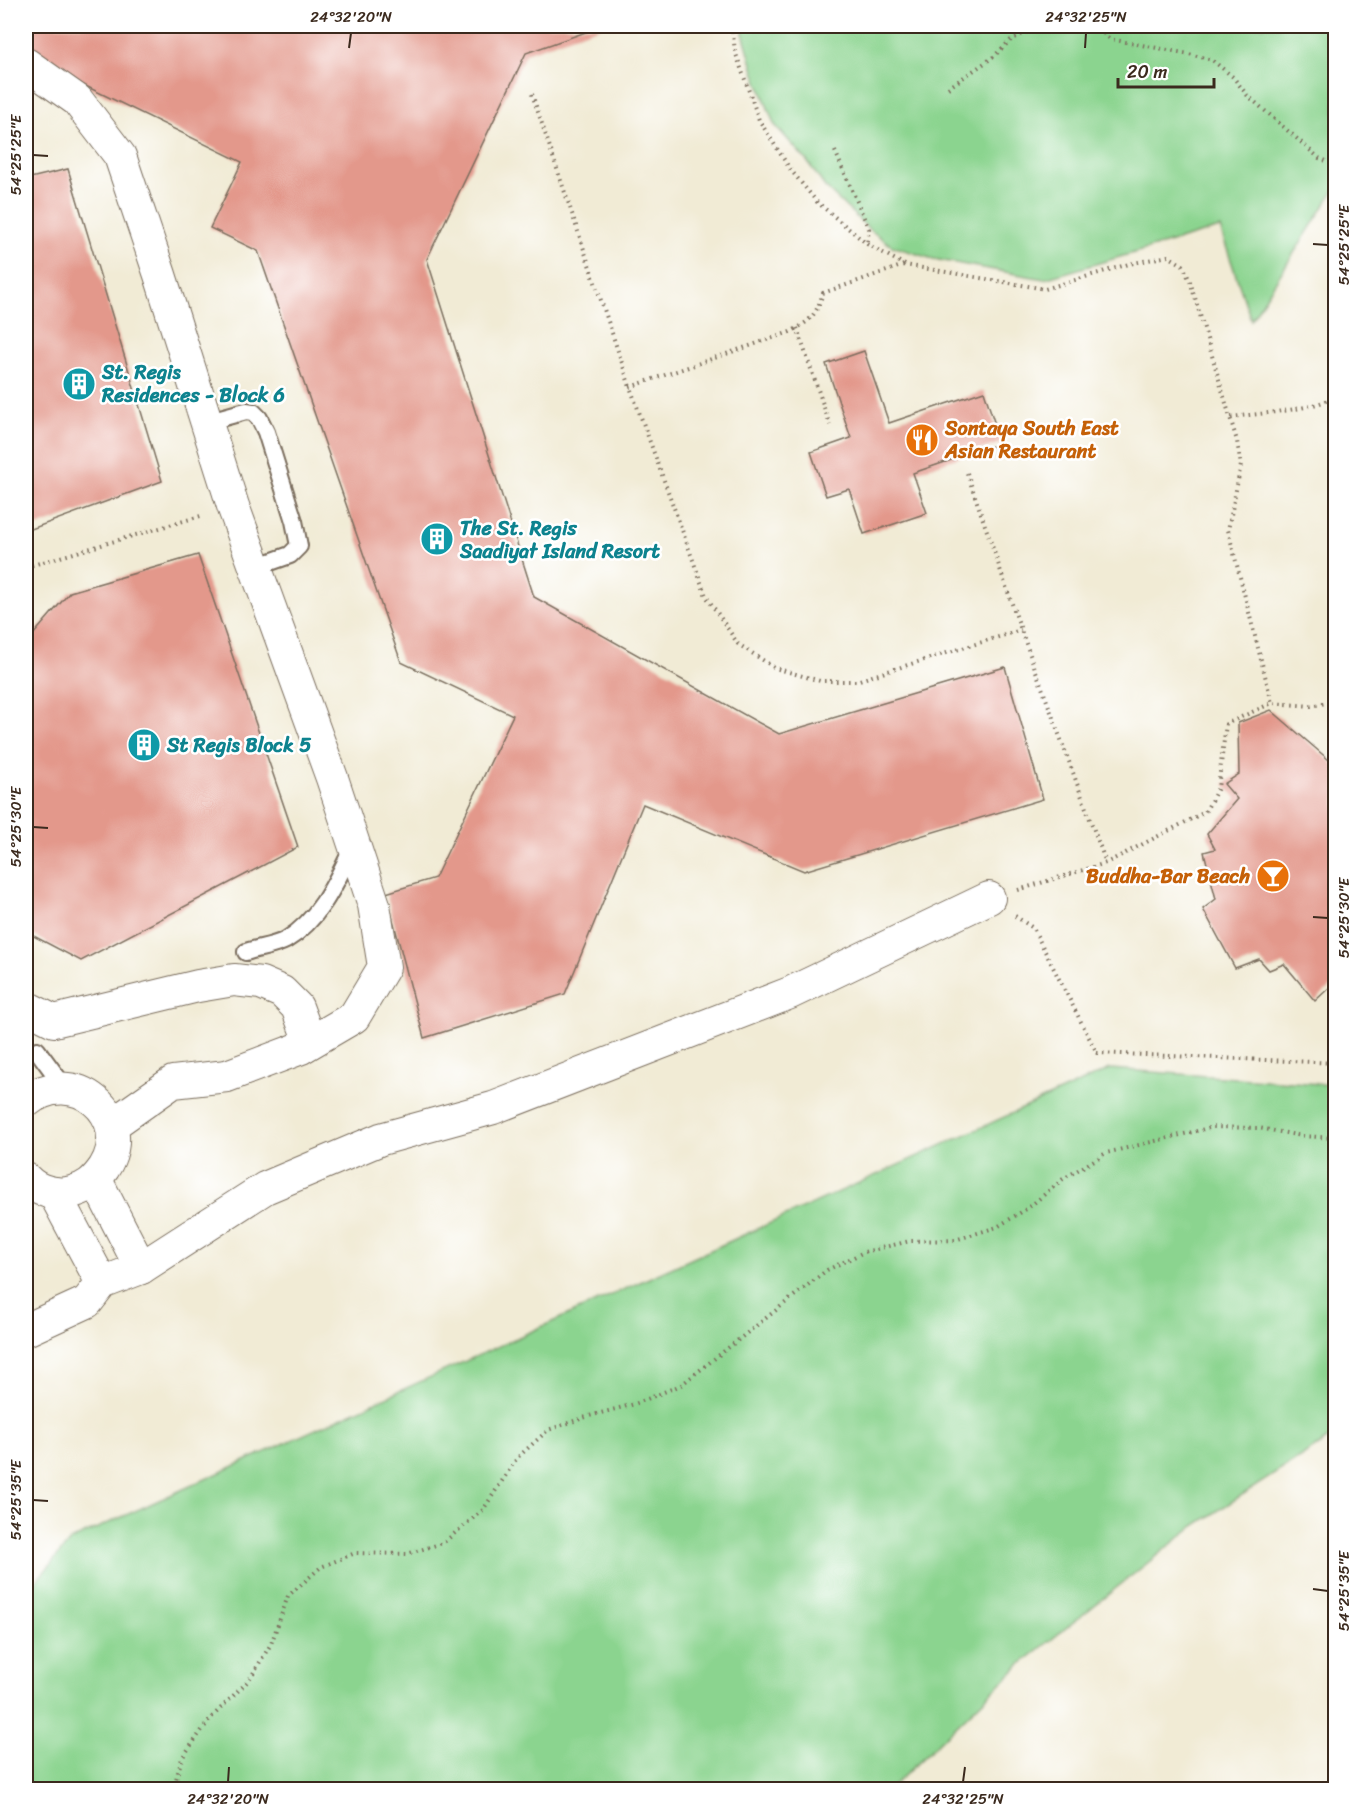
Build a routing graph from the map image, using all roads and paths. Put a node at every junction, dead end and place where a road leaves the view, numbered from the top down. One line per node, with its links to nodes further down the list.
1 (732, 26): 9 (path)
2 (1056, 26): 5 (path)
3 (1094, 26): 8 (path)
4 (26, 64): 15 (street)
5 (948, 88)
6 (532, 94): 12 (path)
7 (835, 151): 9 (path)
8 (1335, 165)
9 (867, 244): 10 (path)
10 (904, 265): 11 (path); 14 (path)
11 (797, 328): 12 (path); 16 (path)
12 (630, 387): 21 (path)
13 (1335, 395): 14 (path)
14 (1231, 417): 23 (path)
15 (206, 422): 18 (street); 20 (lane)
16 (830, 425)
17 (967, 473): 21 (path)
18 (233, 506): 19 (path); 20 (street)
19 (26, 567)
20 (256, 567): 24 (street)
21 (1021, 630): 25 (path)
22 (1335, 701): 23 (path)
23 (1272, 703): 25 (path)
24 (354, 845): 27 (lane); 29 (street)
25 (1106, 863): 26 (path)
26 (989, 898): 31 (path); 39 (street)
27 (246, 952)
28 (26, 1007): 29 (street)
29 (310, 1042): 34 (street)
30 (37, 1050): 32 (lane)
31 (1335, 1063)
32 (65, 1088): 33 (street); 34 (street)
33 (26, 1102)
34 (112, 1125): 37 (street)
35 (1335, 1138): 42 (path)
36 (26, 1179): 38 (street)
37 (96, 1180): 38 (street); 39 (street)
38 (54, 1193): 40 (street)
39 (141, 1268): 40 (street)
40 (102, 1283): 41 (street)
41 (26, 1330)
42 (173, 1790)

